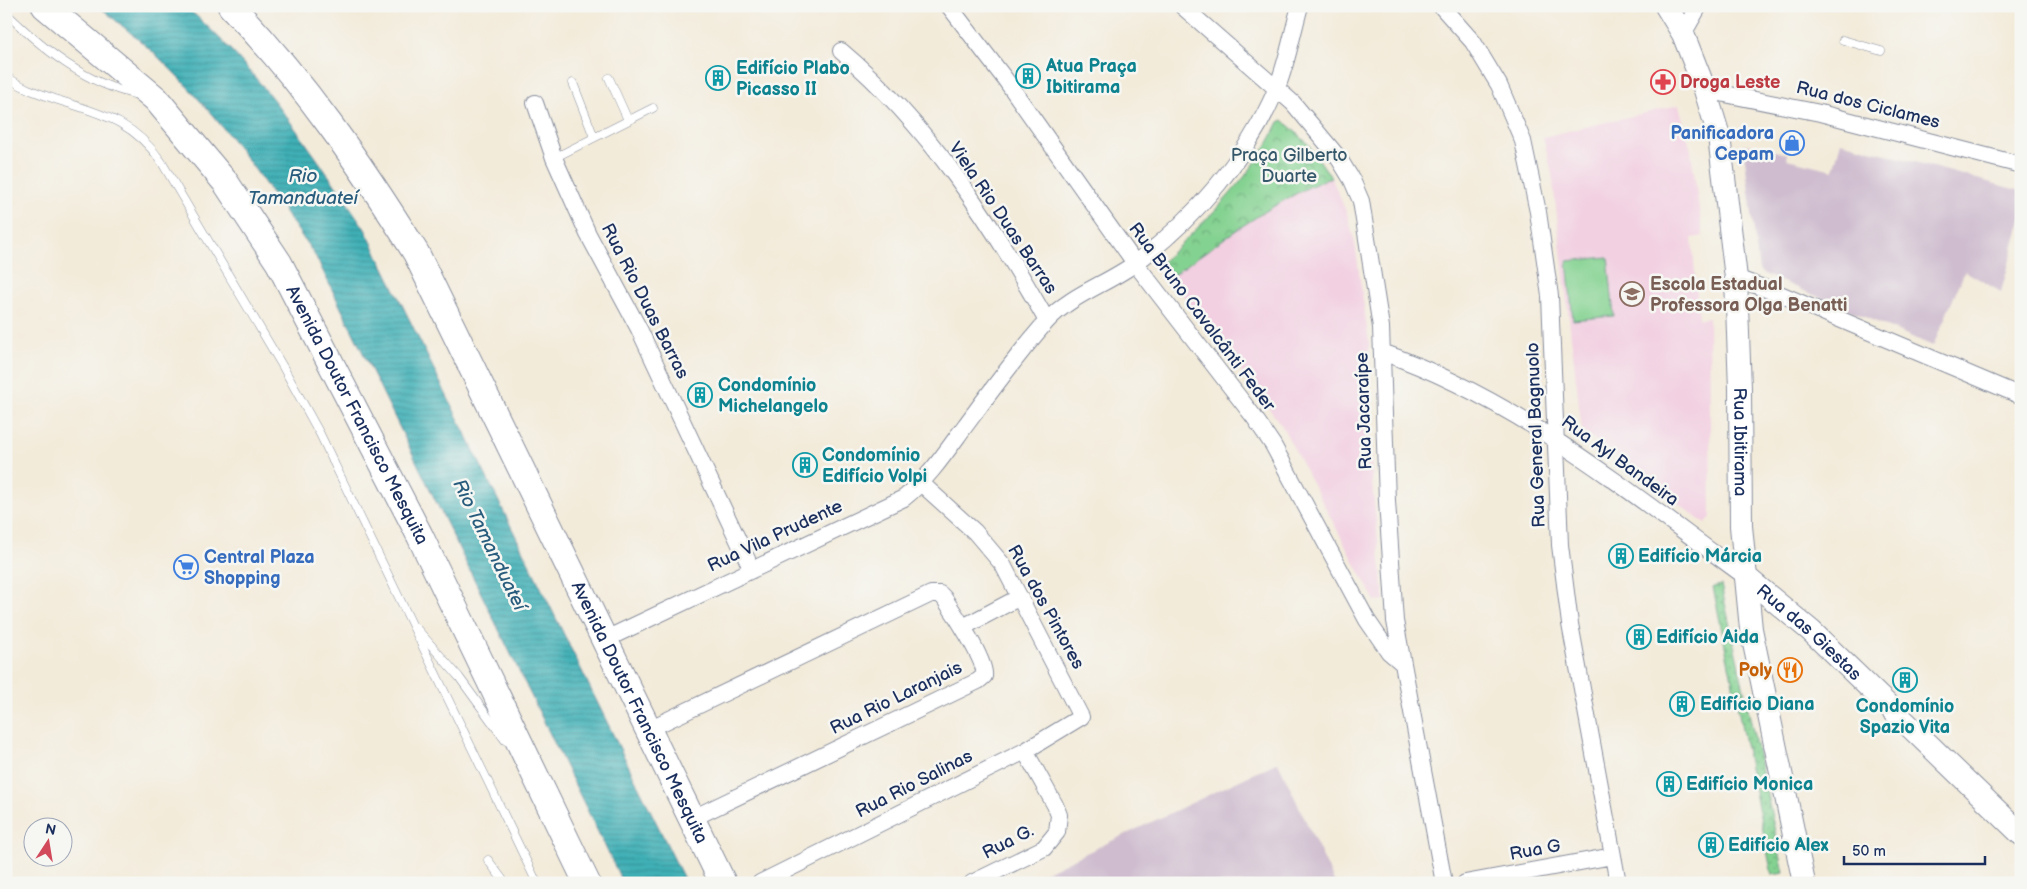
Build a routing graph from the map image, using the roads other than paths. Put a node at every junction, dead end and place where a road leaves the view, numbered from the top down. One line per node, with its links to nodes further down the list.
1 (45, 6): 19 (highway, Avenida Doutor Francisco Mesquita)
2 (231, 6): 38 (highway, Avenida Doutor Francisco Mesquita)
3 (949, 6): 26 (street, Rua Bruno Cavalcânti Feder)
4 (1182, 6): 17 (street, Rua Jacaraípe)
5 (1300, 6): 17 (street, Rua Vila Prudente)
6 (1441, 6): 31 (street, Rua General Bagnuolo)
7 (1666, 6): 10 (main road, Rua Ibitirama)
8 (1699, 6): 10 (street)
9 (6, 13): 19 (lane)
10 (1683, 34): 18 (main road, Rua Ibitirama)
11 (1843, 40): 13 (lane)
12 (841, 51): 28 (street, Viela Rio Duas Barras)
13 (1881, 51)
14 (6, 76): 36 (lane)
15 (609, 78): 22 (lane)
16 (573, 83): 23 (lane)
17 (1276, 88): 26 (street, Rua Vila Prudente); 29 (street, Rua Jacaraípe)
18 (1705, 90): 25 (street, Rua dos Ciclames); 27 (main road, Rua Ibitirama)
19 (156, 99): 43 (highway, Avenida Doutor Francisco Mesquita)
20 (535, 103): 24 (street, Rua Rio Duas Barras)
21 (653, 108): 22 (lane)
22 (628, 120): 23 (lane)
23 (594, 137): 24 (lane)
24 (554, 158): 33 (street, Rua Rio Duas Barras)
25 (2021, 164)
26 (1135, 263): 28 (street, Rua Vila Prudente); 39 (street, Rua Bruno Cavalcânti Feder)
27 (1736, 278): 30 (street); 34 (main road, Rua Ibitirama)
28 (1047, 321): 32 (street, Rua Vila Prudente)
29 (1382, 352): 31 (street, Rua Ayl Bandeira); 39 (street, Rua Jacaraípe)
30 (2021, 396)
31 (1557, 439): 34 (street, Rua Ayl Bandeira); 46 (street, Rua General Bagnuolo)
32 (922, 484): 33 (street, Rua Vila Prudente); 35 (street, Rua dos Pintores)
33 (752, 570): 38 (street, Rua Vila Prudente)
34 (1746, 577): 45 (main road, Rua das Giestas); 57 (main road, Rua Ibitirama)
35 (1020, 597): 37 (street); 40 (street, Rua dos Pintores)
36 (408, 618): 43 (lane); 49 (lane)
37 (963, 627): 41 (street, Rua Rio Laranjais); 44 (street, Rua Rio Laranjais)
38 (606, 639): 41 (highway, Avenida Doutor Francisco Mesquita)
39 (1402, 663): 54 (street, Rua Jacaraípe)
40 (1082, 715): 42 (street, Rua Rio Salinas)
41 (649, 729): 44 (highway, Avenida Doutor Francisco Mesquita)
42 (1025, 751): 52 (street, Rua Rio Salinas); 53 (street, Rua G.)
43 (546, 796): 50 (highway, Avenida Doutor Francisco Mesquita)
44 (693, 818): 51 (highway, Avenida Doutor Francisco Mesquita)
45 (2021, 834)
46 (1612, 856): 55 (street, Rua G); 56 (street, Rua General Bagnuolo)
47 (488, 860): 48 (lane)
48 (505, 883)
49 (537, 883)
50 (587, 883)
51 (723, 883)
52 (760, 883)
53 (972, 883)
54 (1444, 883)
55 (1465, 883)
56 (1618, 883)
57 (1804, 883)

